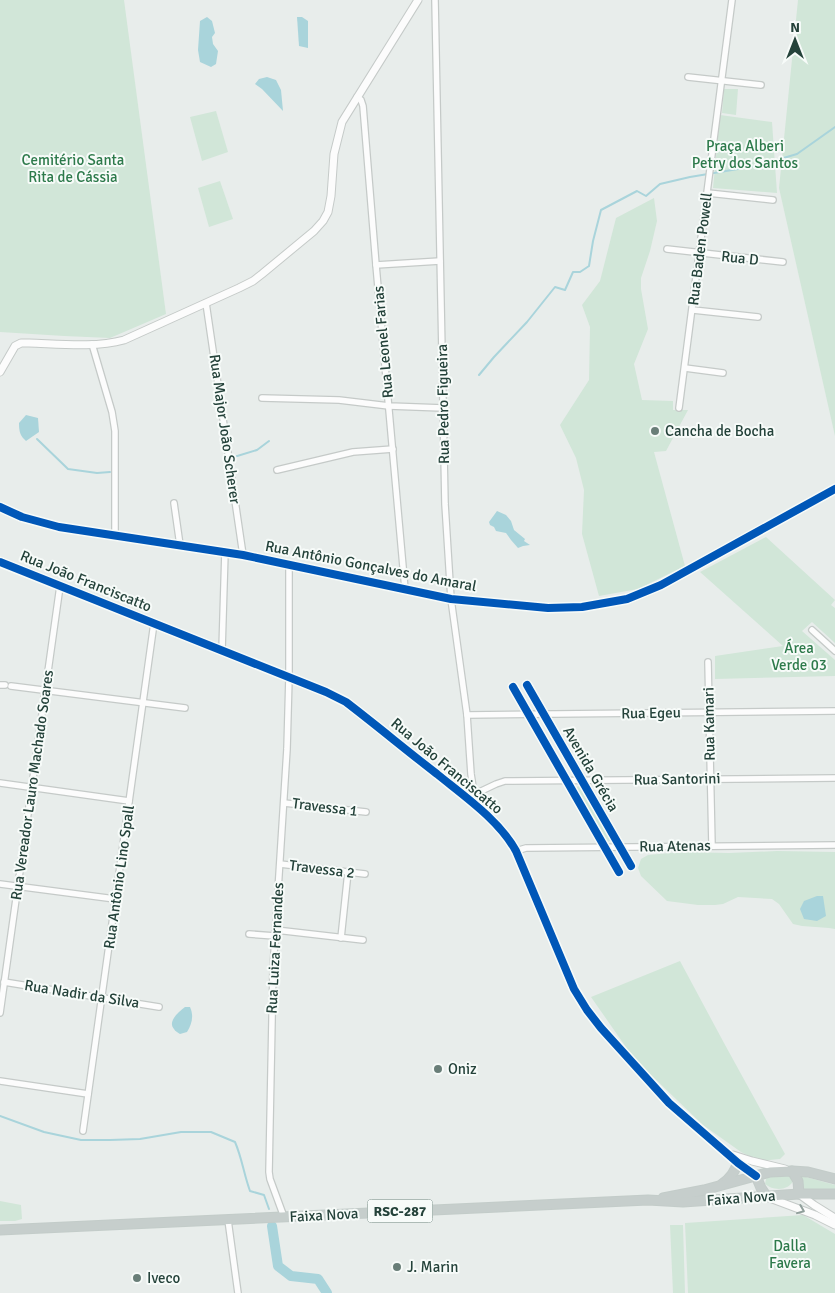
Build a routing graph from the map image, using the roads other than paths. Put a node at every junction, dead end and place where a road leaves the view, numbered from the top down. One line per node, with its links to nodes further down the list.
1 (418, 0): 7 (street)
2 (435, 0): 12 (street, Rua Pedro Figueira)
3 (732, 0): 5 (street, Rua Baden Powell)
4 (688, 77): 5 (street)
5 (722, 81): 6 (street); 8 (street, Rua Baden Powell)
6 (761, 85)
7 (356, 97): 14 (street, Rua Leonel Farias); 15 (street)
8 (708, 192): 9 (street); 11 (street, Rua Baden Powell)
9 (773, 200)
10 (667, 249): 11 (street, Rua D)
11 (700, 253): 13 (street, Rua D); 16 (street, Rua Baden Powell)
12 (440, 260): 14 (street); 24 (street, Rua Pedro Figueira)
13 (783, 262)
14 (376, 265): 23 (street, Rua Leonel Farias)
15 (206, 303): 18 (street); 34 (street, Rua Major João Scherer)
16 (693, 310): 17 (street); 19 (street, Rua Baden Powell)
17 (758, 317)
18 (92, 344): 20 (street); 31 (street)
19 (685, 368): 21 (street); 25 (street, Rua Baden Powell)
20 (0, 372)
21 (723, 373)
22 (262, 398): 23 (street)
23 (389, 406): 24 (street); 26 (street, Rua Leonel Farias)
24 (443, 408): 39 (street, Rua Pedro Figueira)
25 (679, 408)
26 (393, 449): 27 (street); 38 (street, Rua Leonel Farias)
27 (277, 470)
28 (835, 489): 39 (street, Rua Antônio Gonçalves do Amaral)
29 (174, 503): 32 (street)
30 (0, 507): 31 (street, Rua Antônio Gonçalves do Amaral)
31 (114, 536): 32 (street, Rua Antônio Gonçalves do Amaral)
32 (180, 546): 33 (street, Rua Antônio Gonçalves do Amaral)
33 (225, 552): 34 (street, Rua Antônio Gonçalves do Amaral); 42 (street)
34 (243, 555): 36 (street, Rua Antônio Gonçalves do Amaral)
35 (0, 562): 37 (street, Rua João Franciscatto)
36 (289, 565): 38 (street, Rua Antônio Gonçalves do Amaral); 45 (street, Rua Luiza Fernandes)
37 (60, 586): 40 (street, Rua João Franciscatto); 49 (street, Rua Vereador Lauro Machado Soares)
38 (405, 589): 39 (street, Rua Antônio Gonçalves do Amaral)
39 (451, 599): 56 (street, Rua Pedro Figueira)
40 (154, 624): 42 (street, Rua João Franciscatto); 50 (street, Rua Antônio Lino Spall)
41 (812, 630): 43 (street)
42 (222, 650): 45 (street, Rua João Franciscatto)
43 (835, 651)
44 (708, 662): 53 (street, Rua Kamari)
45 (289, 678): 63 (street, Rua João Franciscatto); 66 (street, Rua Luiza Fernandes)
46 (6, 685): 49 (street)
47 (527, 685): 55 (street, Avenida Grécia)
48 (513, 687): 54 (street, Avenida Grécia)
49 (45, 691): 50 (street); 62 (street, Rua Vereador Lauro Machado Soares)
50 (143, 703): 51 (street); 65 (street, Rua Antônio Lino Spall)
51 (185, 708)
52 (835, 710): 53 (street, Rua Egeu)
53 (709, 712): 55 (street, Rua Egeu); 58 (street, Rua Kamari)
54 (529, 714): 55 (street, Rua Egeu); 56 (street, Rua Egeu); 59 (street, Avenida Grécia)
55 (543, 714): 60 (street, Avenida Grécia)
56 (467, 715): 64 (street, Rua Pedro Figueira)
57 (835, 778): 58 (street, Rua Santorini)
58 (711, 779): 60 (street, Rua Santorini); 70 (street, Rua Kamari)
59 (566, 780): 60 (street, Rua Santorini); 64 (street, Rua Santorini); 71 (street, Avenida Grécia)
60 (582, 780): 72 (street, Avenida Grécia)
61 (0, 783): 62 (street)
62 (32, 788): 65 (street); 80 (street, Rua Vereador Lauro Machado Soares)
63 (461, 793): 64 (street, Rua Santorini); 67 (street, Rua João Franciscatto)
64 (475, 794): 67 (street, Rua Pedro Figueira)
65 (129, 801): 81 (street, Rua Antônio Lino Spall)
66 (284, 802): 68 (street, Travessa 1); 74 (street, Rua Luiza Fernandes)
67 (476, 806): 73 (street, Rua João Franciscatto)
68 (366, 812)
69 (835, 845): 70 (street, Rua Atenas)
70 (712, 846): 72 (street, Rua Atenas)
71 (605, 847): 72 (street, Rua Atenas); 73 (street, Rua Atenas); 77 (street, Avenida Grécia)
72 (620, 847): 75 (street, Avenida Grécia)
73 (516, 851): 93 (street, Rua João Franciscatto)
74 (280, 864): 76 (street, Travessa 2); 82 (street, Rua Luiza Fernandes)
75 (631, 866)
76 (348, 872): 78 (street, Travessa 2); 84 (street)
77 (619, 872)
78 (365, 874)
79 (0, 884): 80 (street)
80 (18, 886): 81 (street); 86 (street, Rua Vereador Lauro Machado Soares)
81 (116, 899): 87 (street, Rua Antônio Lino Spall)
82 (275, 933): 83 (street); 84 (street); 103 (street, Rua Luiza Fernandes)
83 (249, 934)
84 (341, 938): 85 (street)
85 (363, 940)
86 (4, 982): 87 (street, Rua Nadir da Silva); 89 (street, Rua Vereador Lauro Machado Soares)
87 (102, 998): 88 (street, Rua Nadir da Silva); 91 (street, Rua Antônio Lino Spall)
88 (159, 1007)
89 (0, 1013)
90 (0, 1081): 91 (street)
91 (88, 1094): 92 (street, Rua Antônio Lino Spall)
92 (83, 1131)
93 (730, 1154): 94 (street, Rua João Franciscatto); 95 (street, Rua João Franciscatto)
94 (738, 1163): 96 (street, Rua João Franciscatto); 98 (highway)
95 (792, 1171): 96 (highway, Faixa Nova / RSC-287); 97 (highway, Faixa Nova / RSC-287); 99 (highway)
96 (756, 1176): 98 (highway, Faixa Nova / RSC-287); 101 (highway)
97 (835, 1179)
98 (719, 1186): 102 (highway, Faixa Nova / RSC-287)
99 (799, 1194): 100 (highway, Faixa Nova / RSC-287); 101 (highway, Faixa Nova / RSC-287); 104 (street)
100 (835, 1194)
101 (767, 1197): 102 (highway, Faixa Nova / RSC-287); 106 (street, one-way to 106)
102 (648, 1200): 103 (highway, Faixa Nova / RSC-287)
103 (284, 1217): 105 (highway, Faixa Nova / RSC-287)
104 (835, 1218)
105 (228, 1220): 107 (highway, Faixa Nova / RSC-287); 108 (street)
106 (835, 1225)
107 (0, 1230)
108 (238, 1293)

